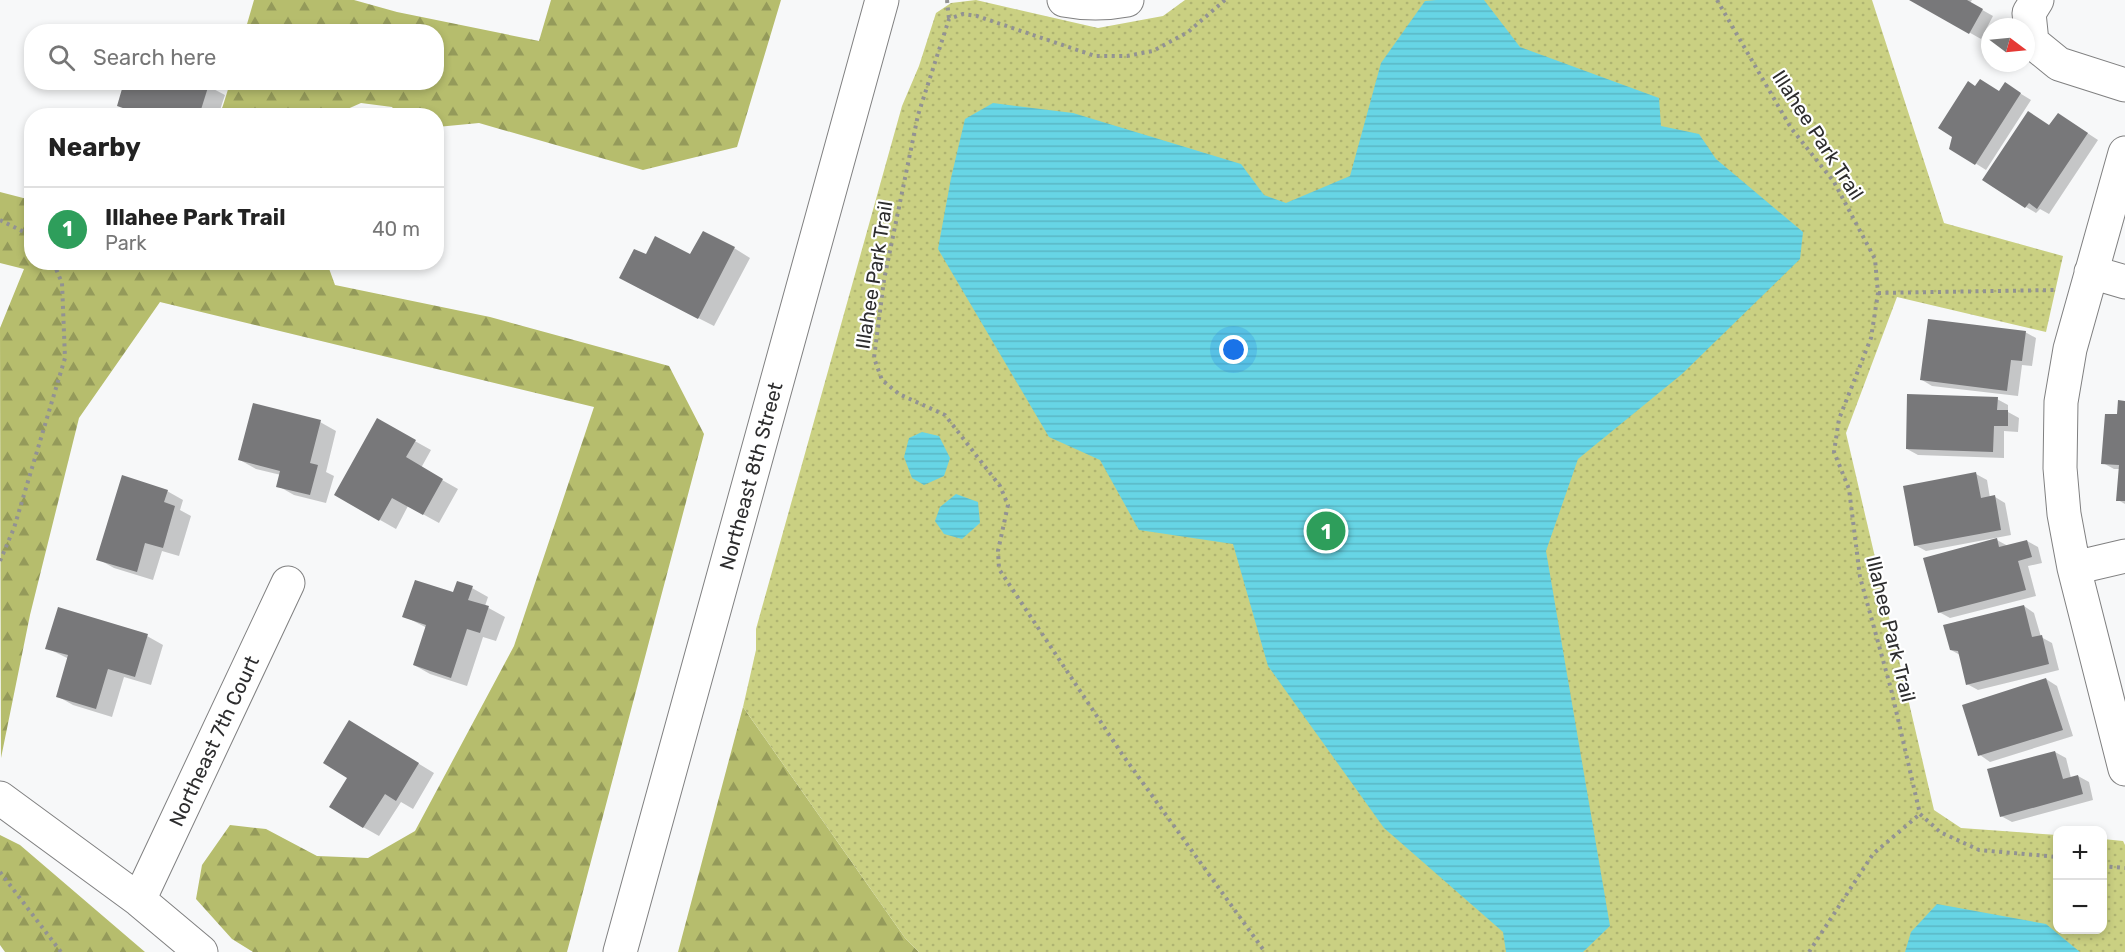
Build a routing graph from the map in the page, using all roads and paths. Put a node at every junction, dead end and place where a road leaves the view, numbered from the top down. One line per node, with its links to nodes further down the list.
1 (882, 0): 31 (street, Northeast 8th Street)
2 (947, 0): 8 (path)
3 (1064, 0): 4 (street)
4 (1127, 0)
5 (1225, 0): 8 (path)
6 (1717, 0): 16 (path, Illahee Park Trail)
7 (2037, 0): 9 (street)
8 (949, 19): 32 (path, Illahee Park Trail)
9 (2125, 85)
10 (2125, 153): 14 (street)
11 (0, 220): 12 (path)
12 (24, 232)
13 (56, 270): 18 (path)
14 (2089, 281): 15 (street); 16 (path); 19 (street)
15 (2125, 282)
16 (1878, 293): 23 (path, Illahee Park Trail)
17 (2125, 556): 19 (street)
18 (0, 561)
19 (2074, 568): 21 (street)
20 (288, 583): 28 (street, Northeast 7th Court)
21 (2125, 770)
22 (0, 798): 28 (street)
23 (1920, 813): 24 (path); 33 (path)
24 (2053, 857)
25 (2107, 866): 26 (path)
26 (2125, 868)
27 (0, 872): 29 (path)
28 (139, 900): 30 (street)
29 (61, 952)
30 (201, 952)
31 (620, 952)
32 (1265, 952)
33 (1809, 952)

